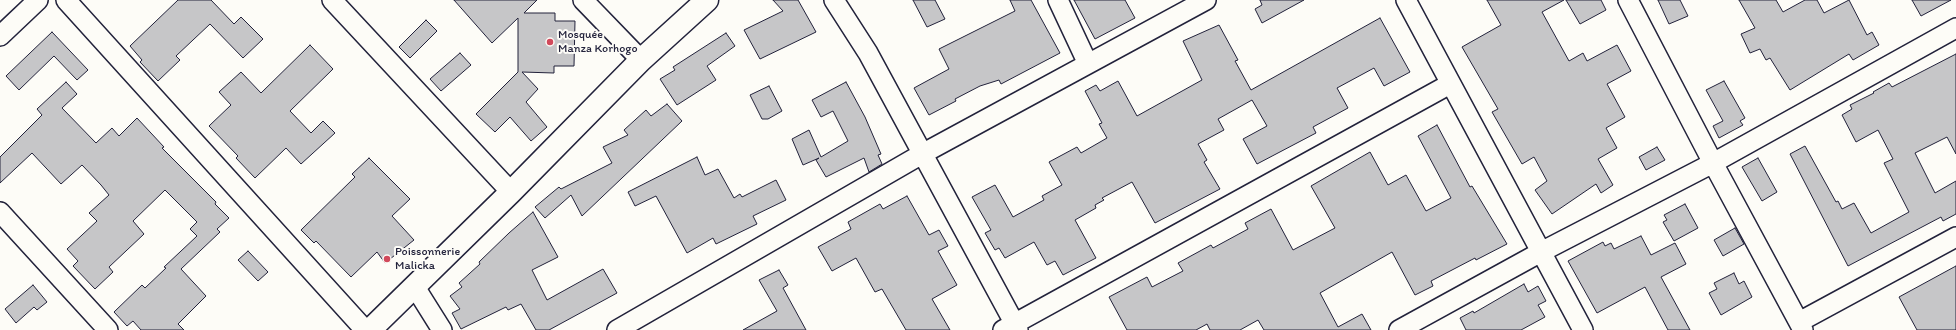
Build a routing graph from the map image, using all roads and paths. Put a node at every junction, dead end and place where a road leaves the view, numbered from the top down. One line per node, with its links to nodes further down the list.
1 (38, 0): 12 (street)
2 (66, 0): 26 (street)
3 (332, 0): 18 (street)
4 (582, 0): 13 (street)
5 (707, 0): 13 (street)
6 (834, 0): 16 (street)
7 (1058, 0): 14 (street)
8 (1206, 0): 14 (street)
9 (1406, 0): 15 (street)
10 (1628, 0): 17 (street)
11 (1956, 28): 17 (street)
12 (0, 36)
13 (641, 60): 18 (street)
14 (1088, 64): 16 (street)
15 (1450, 84): 21 (street); 24 (street)
16 (922, 154): 24 (street); 29 (street)
17 (1713, 163): 21 (street); 23 (street)
18 (511, 192): 22 (street)
19 (0, 212): 25 (street)
20 (1956, 238): 23 (street)
21 (1541, 252): 30 (street); 31 (street)
22 (415, 287): 27 (street); 28 (street)
23 (1801, 326)
24 (1012, 328)
25 (108, 330)
26 (365, 330)
27 (370, 330)
28 (442, 330)
29 (617, 330)
30 (1399, 330)
31 (1583, 330)

